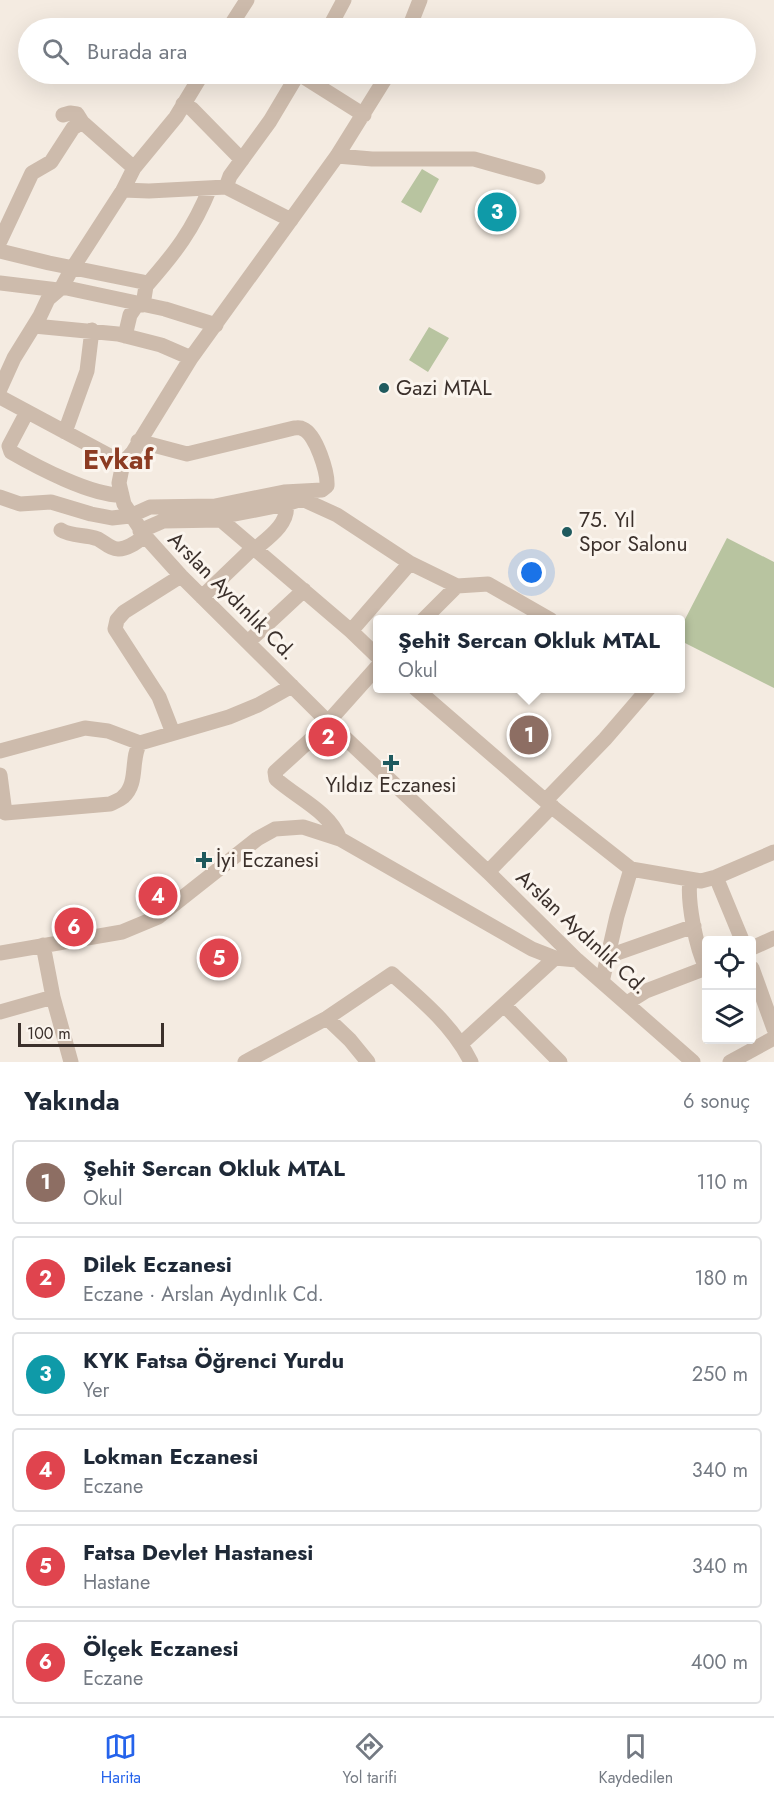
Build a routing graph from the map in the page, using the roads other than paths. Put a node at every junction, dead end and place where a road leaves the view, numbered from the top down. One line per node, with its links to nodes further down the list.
1 (247, 0): 4 (street)
2 (344, 0): 5 (street)
3 (420, 0): 6 (street)
4 (237, 18)
5 (334, 18)
6 (413, 18)
7 (196, 84): 11 (street)
8 (292, 84): 16 (street)
9 (314, 84): 13 (street)
10 (382, 84): 13 (street)
11 (183, 104): 16 (street); 17 (street)
12 (63, 115): 14 (street)
13 (364, 115): 15 (street)
14 (82, 122): 17 (street); 23 (street)
15 (337, 156): 18 (street); 22 (street)
16 (242, 160): 19 (street)
17 (135, 168): 21 (street)
18 (538, 177)
19 (226, 187): 20 (street); 22 (street)
20 (210, 188): 21 (street); 27 (street)
21 (123, 190): 25 (street)
22 (291, 220): 30 (street)
23 (0, 241)
24 (0, 251): 25 (street)
25 (75, 267): 27 (street); 28 (street)
26 (0, 283): 28 (street)
27 (146, 286): 29 (street)
28 (60, 289): 29 (street); 31 (street)
29 (141, 304): 30 (street); 33 (street)
30 (216, 325): 34 (street)
31 (34, 326): 32 (street); 35 (street)
32 (92, 330): 33 (street); 37 (street)
33 (125, 336): 34 (street)
34 (191, 358): 38 (street)
35 (0, 396): 36 (street)
36 (27, 412): 37 (street); 40 (street)
37 (65, 432): 39 (street)
38 (138, 441): 39 (street); 43 (street)
39 (123, 463): 40 (street, Arslan Aydınlık Cd.)
40 (122, 495): 43 (street, Arslan Aydınlık Cd.)
41 (0, 497): 43 (street)
42 (286, 504): 44 (street); 47 (street); 48 (street)
43 (130, 516): 46 (street, Arslan Aydınlık Cd.)
44 (221, 520): 46 (street); 47 (street)
45 (61, 530): 46 (street)
46 (142, 534): 49 (street, Arslan Aydınlık Cd.)
47 (254, 549): 51 (street); 52 (street)
48 (410, 563): 50 (street); 55 (street)
49 (181, 576): 52 (street, Arslan Aydınlık Cd.); 63 (street)
50 (457, 586): 53 (street); 54 (street)
51 (304, 590): 55 (street); 56 (street)
52 (202, 597): 56 (street, Arslan Aydınlık Cd.)
53 (428, 615)
54 (542, 615)
55 (351, 631): 57 (street)
56 (248, 642): 59 (street, Arslan Aydınlık Cd.)
57 (373, 652)
58 (373, 671): 62 (street)
59 (292, 686): 62 (street, Arslan Aydınlık Cd.); 63 (street)
60 (421, 693): 67 (street)
61 (645, 693): 67 (street)
62 (327, 721): 68 (street); 71 (street, Arslan Aydınlık Cd.)
63 (173, 733): 64 (street)
64 (140, 743): 65 (street); 66 (street)
65 (0, 752)
66 (0, 775)
67 (549, 803): 70 (street); 71 (street)
68 (340, 839): 77 (street); 82 (street)
69 (774, 852): 72 (street)
70 (631, 869): 73 (street); 81 (street)
71 (488, 872): 83 (street, Arslan Aydınlık Cd.)
72 (716, 877): 73 (street); 75 (street)
73 (690, 880): 74 (street)
74 (694, 926): 80 (street); 81 (street)
75 (740, 936)
76 (774, 938): 78 (street)
77 (43, 945): 79 (street); 87 (street)
78 (756, 946)
79 (0, 953)
80 (702, 956)
81 (606, 957): 86 (street)
82 (555, 958): 83 (street); 89 (street)
83 (577, 960): 86 (street, Arslan Aydınlık Cd.)
84 (702, 969): 88 (street)
85 (756, 980): 92 (street)
86 (602, 982): 88 (street, Arslan Aydınlık Cd.)
87 (53, 997): 90 (street); 96 (street)
88 (627, 1003): 101 (street, Arslan Aydınlık Cd.)
89 (505, 1006): 94 (street); 100 (street)
90 (0, 1012)
91 (327, 1018): 94 (street); 97 (street); 98 (street)
92 (774, 1029)
93 (774, 1038): 95 (street)
94 (462, 1043): 99 (street)
95 (749, 1045): 102 (street)
96 (71, 1062)
97 (245, 1062)
98 (368, 1062)
99 (471, 1062)
100 (560, 1062)
101 (693, 1062)
102 (730, 1062)

